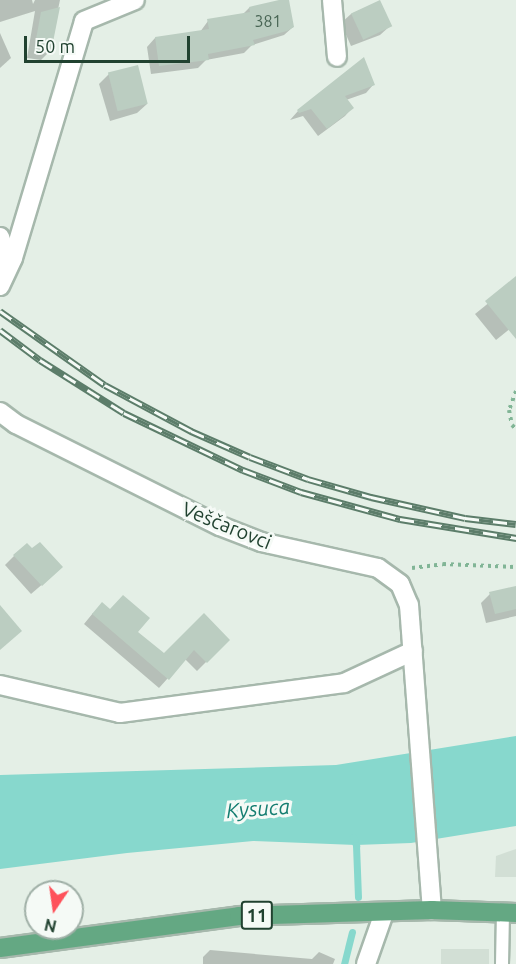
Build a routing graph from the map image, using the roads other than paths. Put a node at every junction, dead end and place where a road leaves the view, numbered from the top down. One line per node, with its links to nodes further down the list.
1 (135, 0): 5 (street)
2 (332, 0): 3 (street)
3 (337, 57)
4 (0, 237): 5 (street)
5 (1, 284)
6 (0, 412): 7 (street, Veščarovci)
7 (413, 651): 8 (street); 9 (street)
8 (0, 685)
9 (432, 910): 10 (main road, 11); 11 (main road, 11)
10 (384, 912): 12 (main road, 11); 13 (street)
11 (509, 913): 14 (lane)
12 (0, 948)
13 (366, 964)
14 (502, 964)

